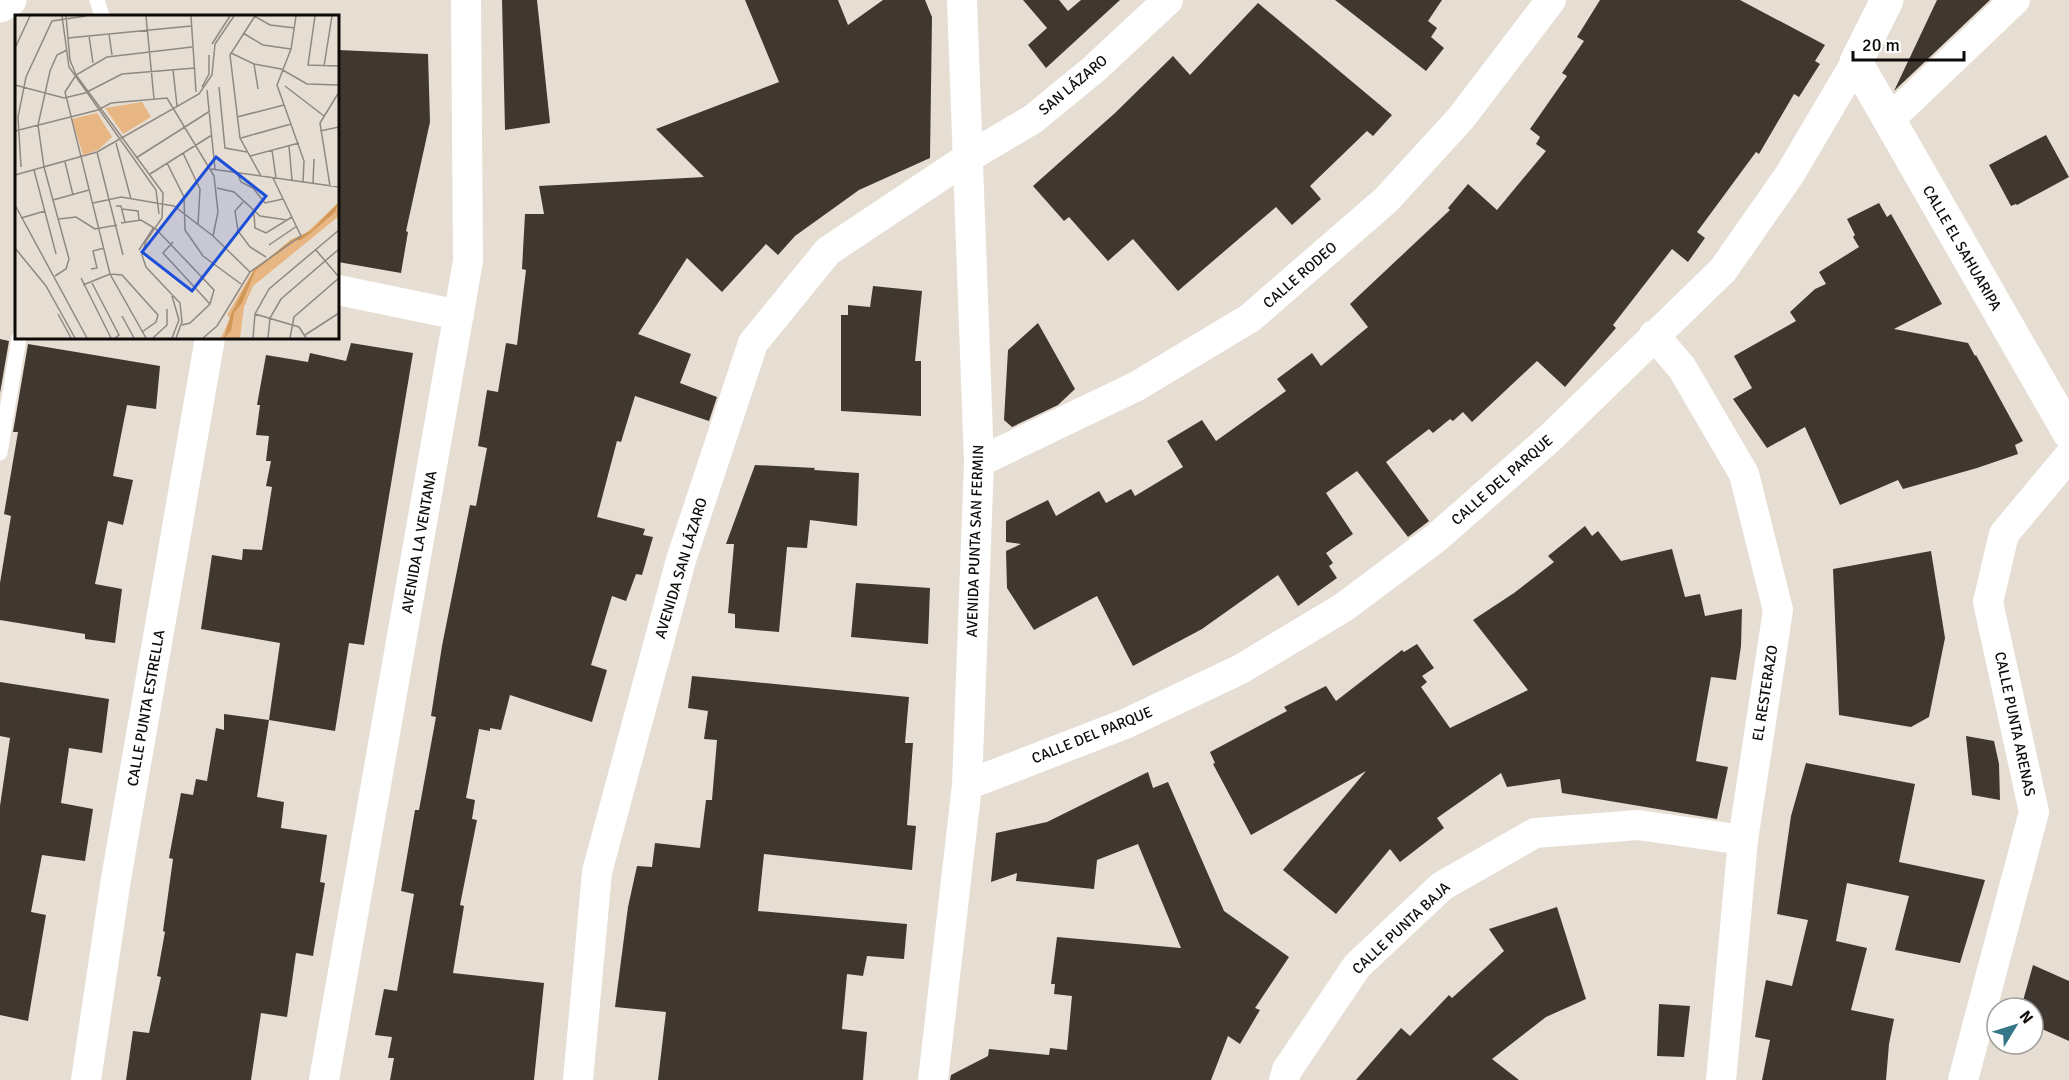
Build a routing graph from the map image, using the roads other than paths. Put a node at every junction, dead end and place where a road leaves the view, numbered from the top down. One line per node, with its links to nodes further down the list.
1 (10, 0): 9 (street)
2 (97, 0): 10 (lane)
3 (466, 0): 15 (street, AVENIDA LA VENTANA)
4 (962, 0): 13 (street, AVENIDA PUNTA SAN FERMIN)
5 (1168, 0): 13 (street, SAN LÁZARO)
6 (1551, 0): 22 (street, CALLE RODEO)
7 (1887, 0): 11 (street, CALLE DEL PARQUE)
8 (2015, 0): 12 (street)
9 (0, 6)
10 (102, 15)
11 (1856, 62): 12 (street, CALLE EL SAHUARIPA); 16 (street, CALLE DEL PARQUE)
12 (1889, 120): 19 (street, CALLE EL SAHUARIPA)
13 (969, 157): 22 (street, AVENIDA PUNTA SAN FERMIN); 27 (street, AVENIDA SAN LÁZARO)
14 (339, 290): 15 (street)
15 (459, 315): 26 (street, AVENIDA LA VENTANA)
16 (1654, 335): 23 (street, CALLE DEL PARQUE); 24 (street, EL RESTERAZO)
17 (19, 339): 20 (lane)
18 (210, 339): 25 (street, CALLE PUNTA ESTRELLA)
19 (2069, 433)
20 (0, 453)
21 (2069, 456): 31 (street, CALLE PUNTA ARENAS)
22 (979, 462): 23 (street, AVENIDA PUNTA SAN FERMIN)
23 (967, 785): 28 (street, AVENIDA PUNTA SAN FERMIN)
24 (1743, 840): 29 (street, CALLE PUNTA BAJA); 30 (street, EL RESTERAZO)
25 (86, 1080)
26 (324, 1080)
27 (578, 1080)
28 (933, 1080)
29 (1284, 1080)
30 (1721, 1080)
31 (1964, 1080)

